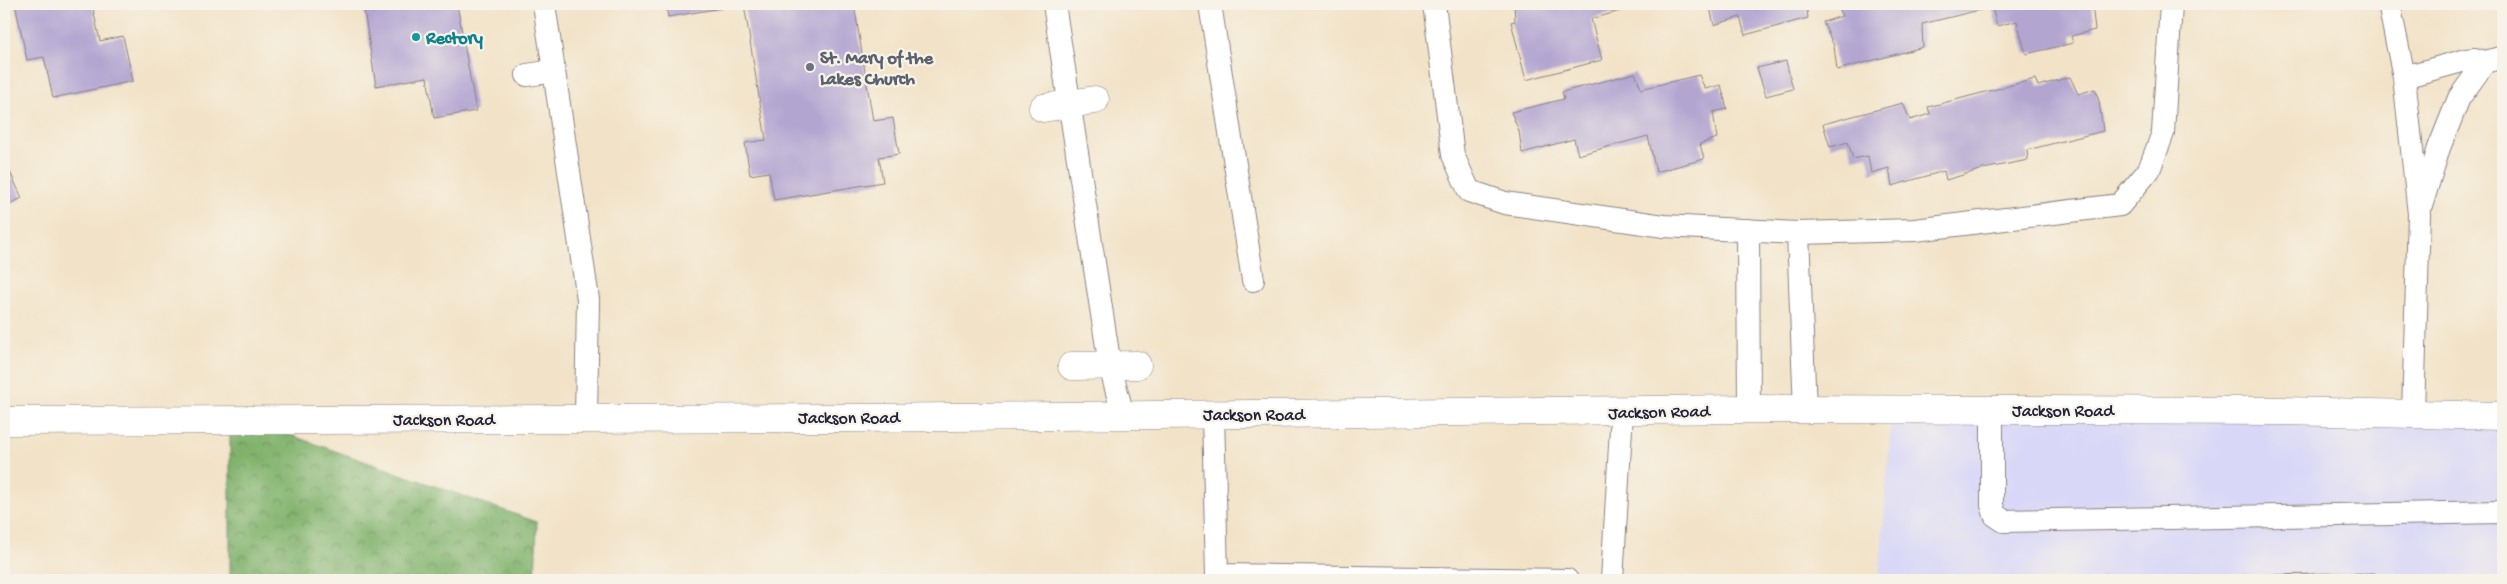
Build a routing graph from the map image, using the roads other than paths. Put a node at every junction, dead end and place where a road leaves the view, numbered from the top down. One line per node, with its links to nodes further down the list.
1 (544, 4): 8 (lane)
2 (1054, 4): 11 (lane)
3 (1210, 4): 16 (lane)
4 (1434, 4): 14 (lane)
5 (2171, 4): 15 (lane)
6 (2389, 4): 10 (lane)
7 (2488, 64): 10 (lane); 13 (lane)
8 (554, 71): 9 (lane); 28 (lane)
9 (527, 75)
10 (2404, 77): 13 (lane)
11 (1082, 102): 12 (street); 19 (lane)
12 (1043, 108)
13 (2419, 214): 25 (lane)
14 (1748, 230): 15 (lane); 20 (lane)
15 (1798, 233): 22 (lane)
16 (1253, 280)
17 (1137, 365): 19 (street)
18 (1072, 366): 19 (street)
19 (1110, 366): 26 (lane)
20 (1749, 409): 22 (street, Jackson Road); 23 (street, Jackson Road)
21 (1992, 410): 22 (street, Jackson Road); 25 (street, Jackson Road); 30 (lane)
22 (1805, 411)
23 (1622, 412): 24 (street, Jackson Road); 33 (lane)
24 (1213, 414): 26 (street, Jackson Road); 31 (lane)
25 (2413, 414): 27 (street, Jackson Road)
26 (1123, 415): 28 (street, Jackson Road)
27 (2503, 416)
28 (586, 418): 29 (street, Jackson Road)
29 (4, 422)
30 (2503, 512)
31 (1217, 578): 32 (lane)
32 (1567, 580)
33 (1612, 580)

